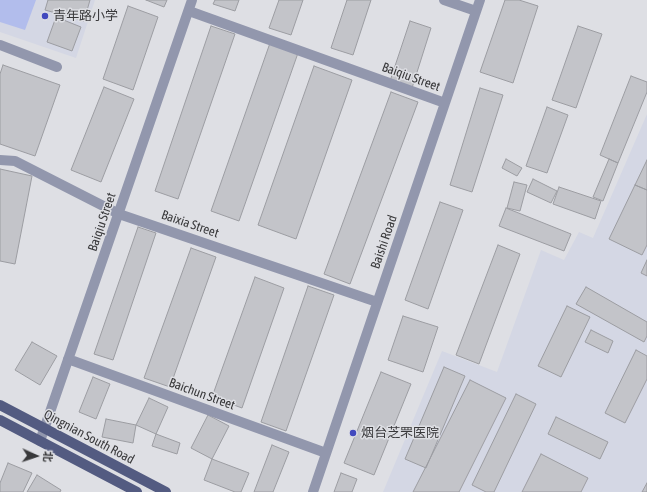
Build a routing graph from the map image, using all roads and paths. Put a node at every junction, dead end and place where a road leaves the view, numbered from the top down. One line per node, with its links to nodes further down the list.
1 (192, 0): 4 (street, Baiqiu Street)
2 (444, 0): 5 (street)
3 (480, 0): 5 (street, Baishi Road)
4 (188, 11): 8 (street, Baiqiu Street); 10 (street, Baiqiu Street)
5 (476, 11): 8 (street, Baishi Road)
6 (0, 45): 7 (street)
7 (57, 67)
8 (445, 103): 11 (street, Baishi Road)
9 (0, 160): 10 (street, Baixia Street)
10 (119, 214): 11 (street, Baixia Street); 12 (street, Baiqiu Street)
11 (377, 302): 17 (street, Baishi Road)
12 (68, 359): 15 (street, Baiqiu Street); 17 (street, Baichun Street)
13 (0, 405): 15 (main road, Qingnian South Road)
14 (0, 420): 16 (main road, Qingnian South Road)
15 (44, 428): 16 (street, Baiqiu Street); 19 (main road, Qingnian South Road)
16 (40, 441): 18 (main road, Qingnian South Road)
17 (326, 453): 20 (street, Baishi Road)
18 (137, 492)
19 (166, 492)
20 (313, 492)

